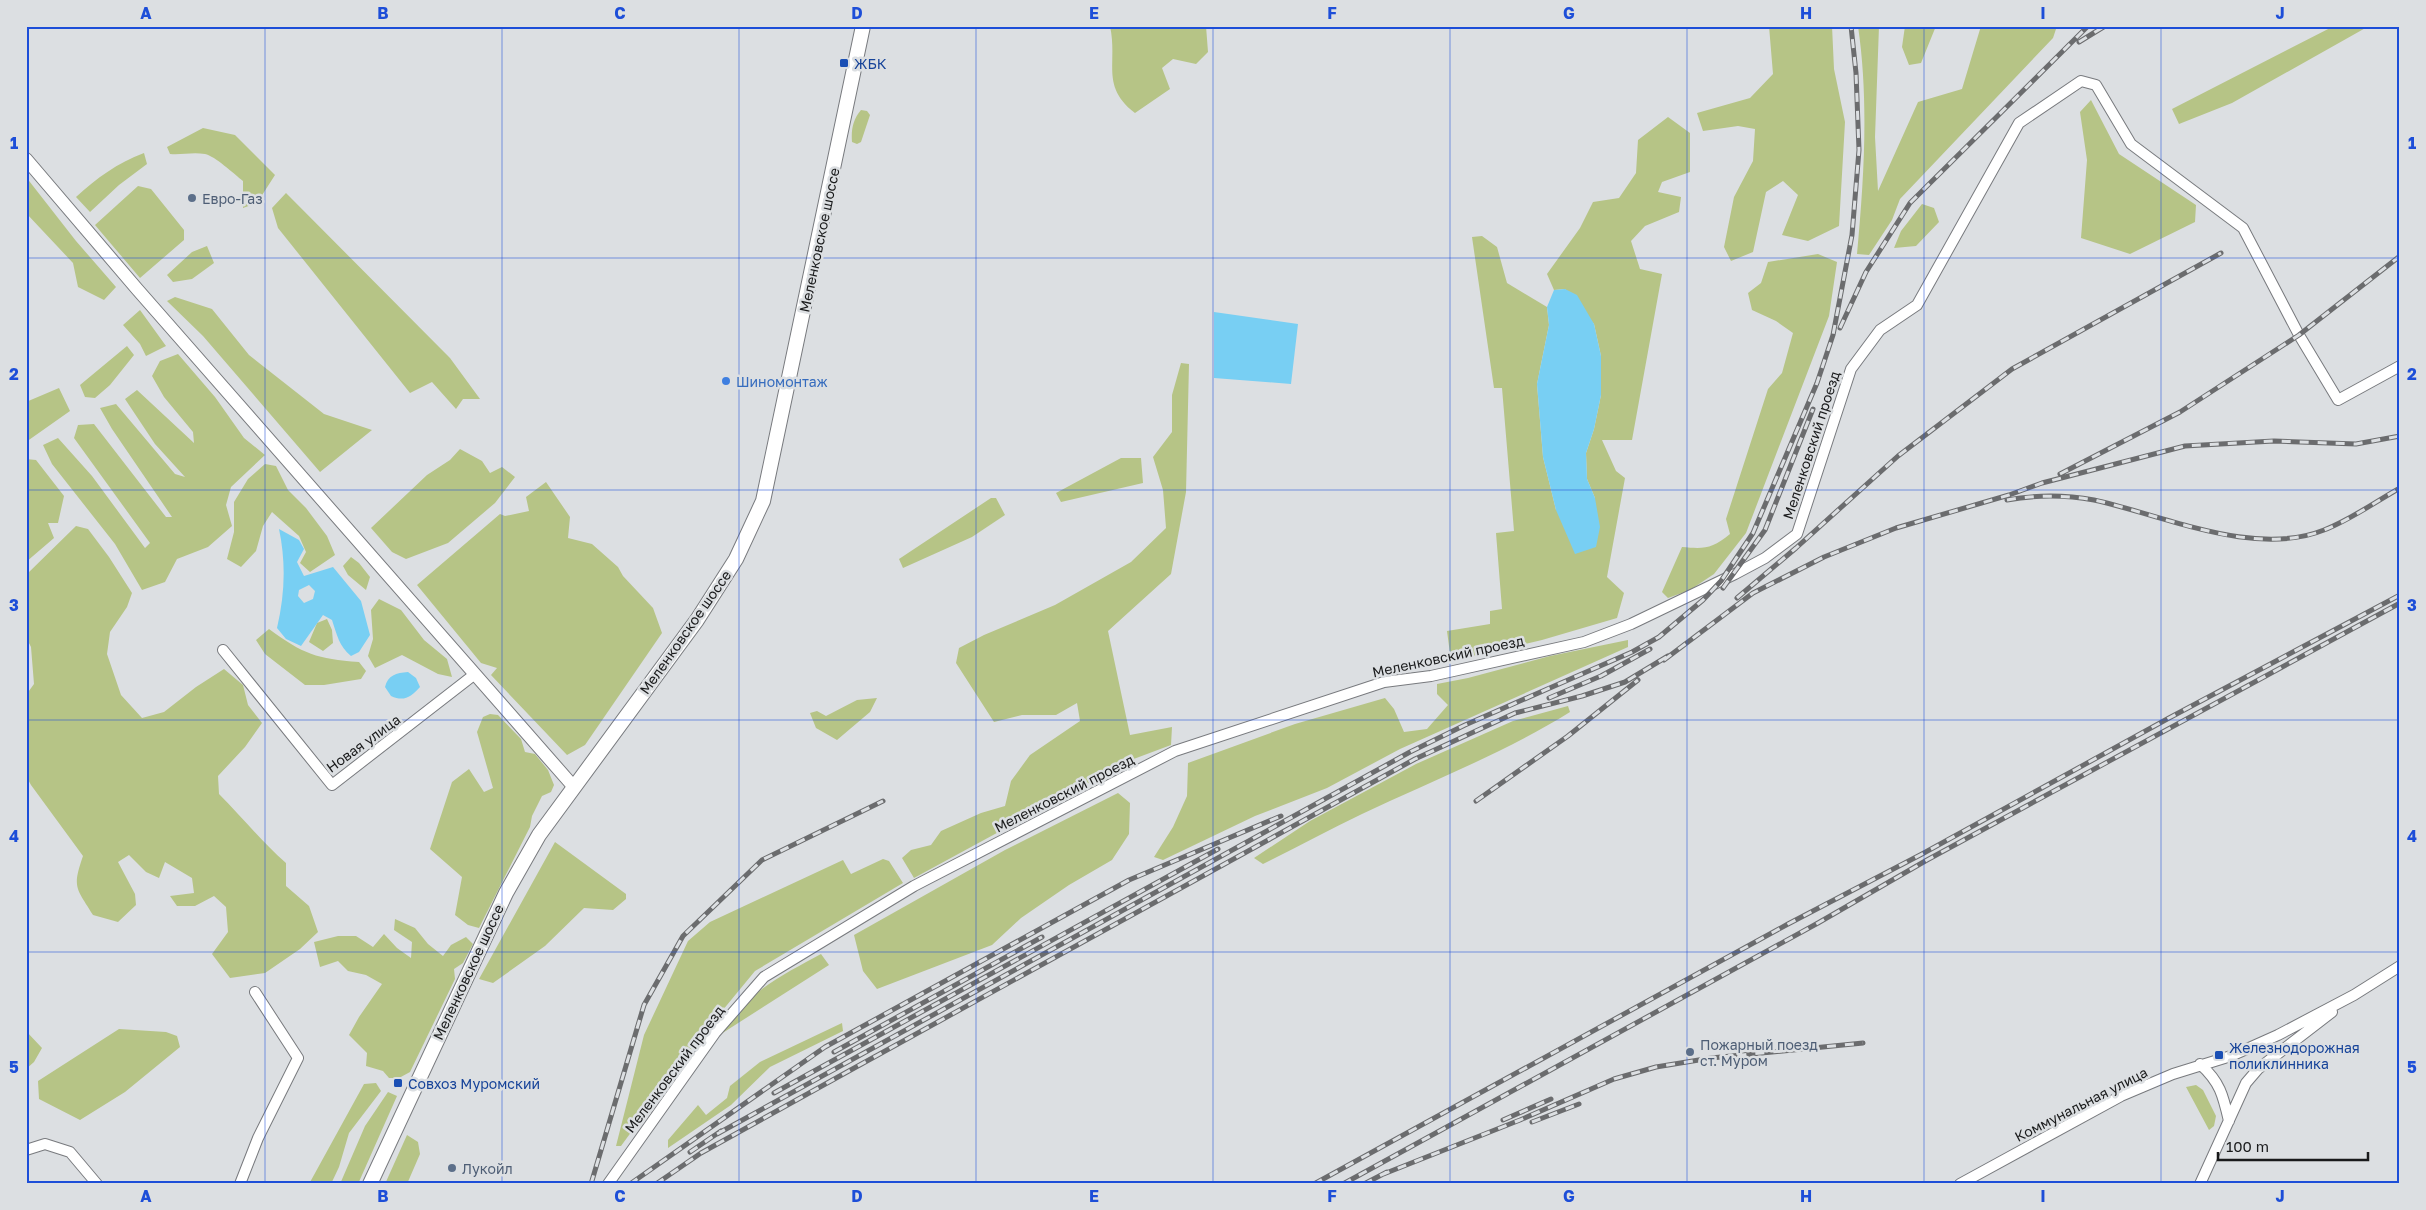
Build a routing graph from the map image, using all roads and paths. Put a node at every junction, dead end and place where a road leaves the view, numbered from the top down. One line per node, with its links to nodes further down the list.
1 (863, 26): 6 (main road, Меленковское шоссе)
2 (26, 159): 5 (street)
3 (2400, 366): 16 (street, Меленковский проезд)
4 (223, 650): 5 (street, Новая улица)
5 (476, 674): 6 (street)
6 (573, 786): 15 (main road, Меленковское шоссе)
7 (2400, 966): 9 (street)
8 (255, 992): 14 (street)
9 (2354, 994): 10 (street, Коммунальная улица); 11 (street)
10 (2200, 1064): 11 (street); 17 (street, Коммунальная улица)
11 (2229, 1121): 18 (street)
12 (26, 1150): 13 (street)
13 (98, 1184)
14 (240, 1184)
15 (370, 1184)
16 (608, 1184)
17 (1960, 1184)
18 (2200, 1184)

